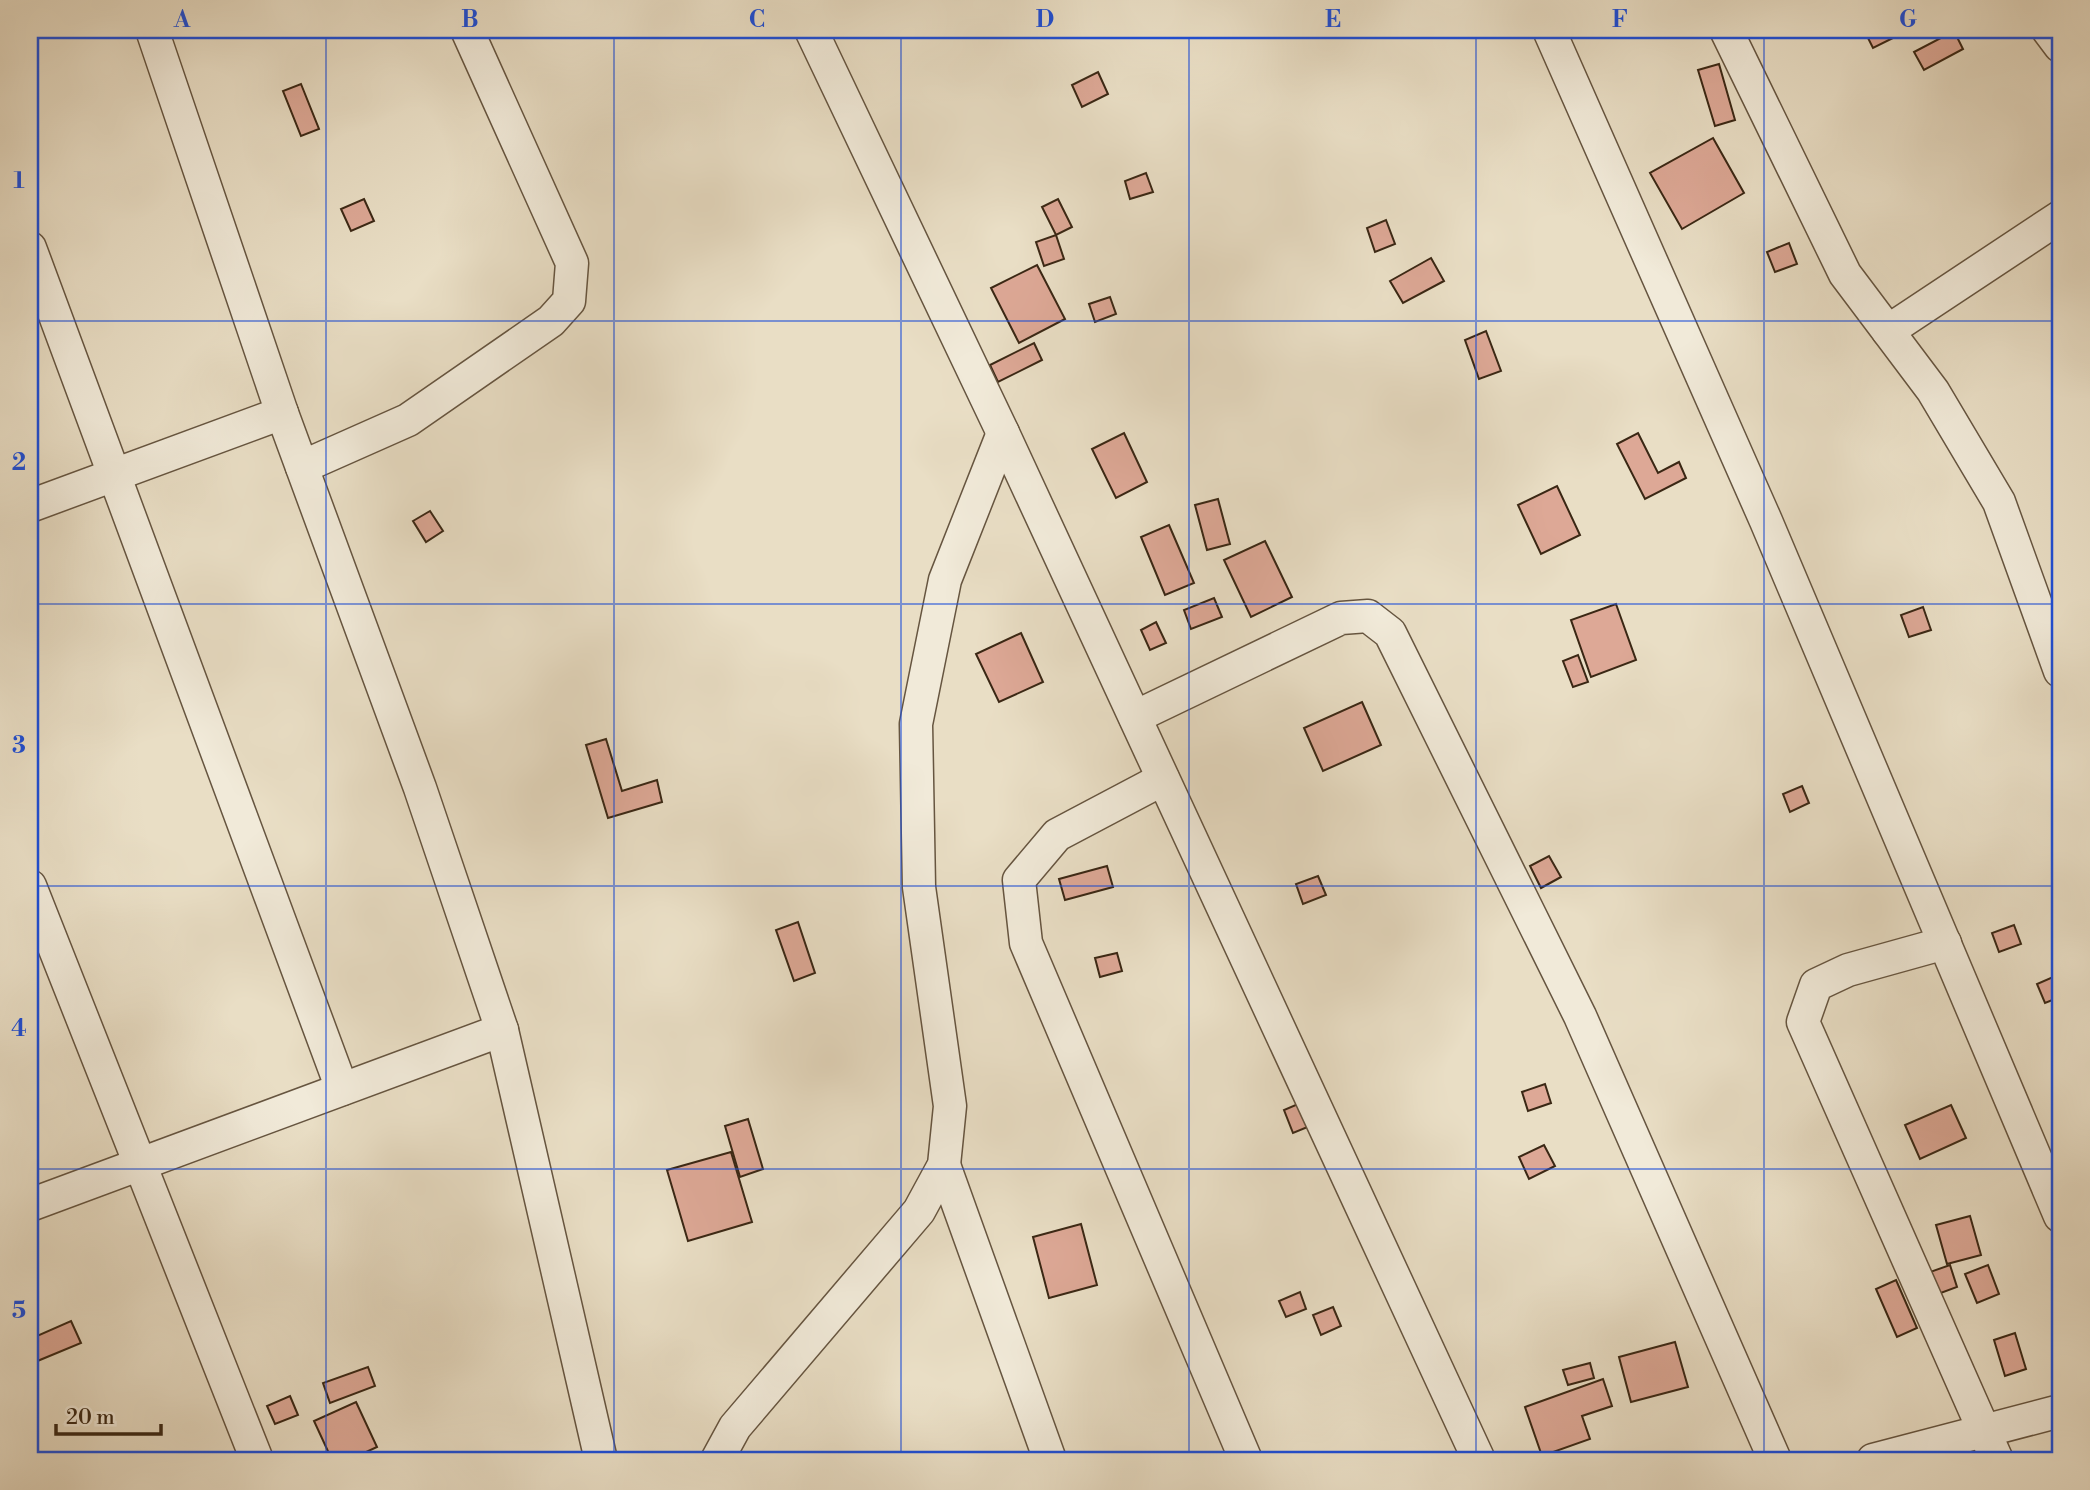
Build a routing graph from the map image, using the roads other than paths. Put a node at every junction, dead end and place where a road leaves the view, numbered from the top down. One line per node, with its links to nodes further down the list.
1 (152, 30): 11 (street)
2 (467, 30): 13 (street)
3 (811, 30): 12 (street)
4 (1549, 30): 21 (street)
5 (1726, 30): 10 (street)
6 (2048, 30): 7 (street)
7 (2060, 46)
8 (2060, 217): 10 (street)
9 (30, 248): 14 (street)
10 (1888, 331): 16 (street)
11 (282, 413): 13 (street); 14 (street)
12 (1003, 433): 18 (street); 25 (street)
13 (302, 467): 22 (street)
14 (114, 473): 15 (street); 23 (street)
15 (30, 506)
16 (2054, 633): 17 (street)
17 (2060, 671)
18 (1135, 717): 19 (street); 36 (street)
19 (1163, 779): 34 (street); 35 (street)
20 (30, 886): 24 (street)
21 (1945, 943): 27 (street); 29 (street)
22 (502, 1030): 23 (street); 31 (street)
23 (342, 1089): 24 (street)
24 (142, 1164): 26 (street); 30 (street)
25 (944, 1165): 32 (street); 33 (street)
26 (30, 1205)
27 (2060, 1216)
28 (2060, 1410): 29 (street)
29 (1985, 1428): 37 (street); 38 (street)
30 (257, 1460)
31 (601, 1460)
32 (717, 1460)
33 (1050, 1460)
34 (1246, 1460)
35 (1479, 1460)
36 (1775, 1460)
37 (1873, 1460)
38 (1997, 1460)

